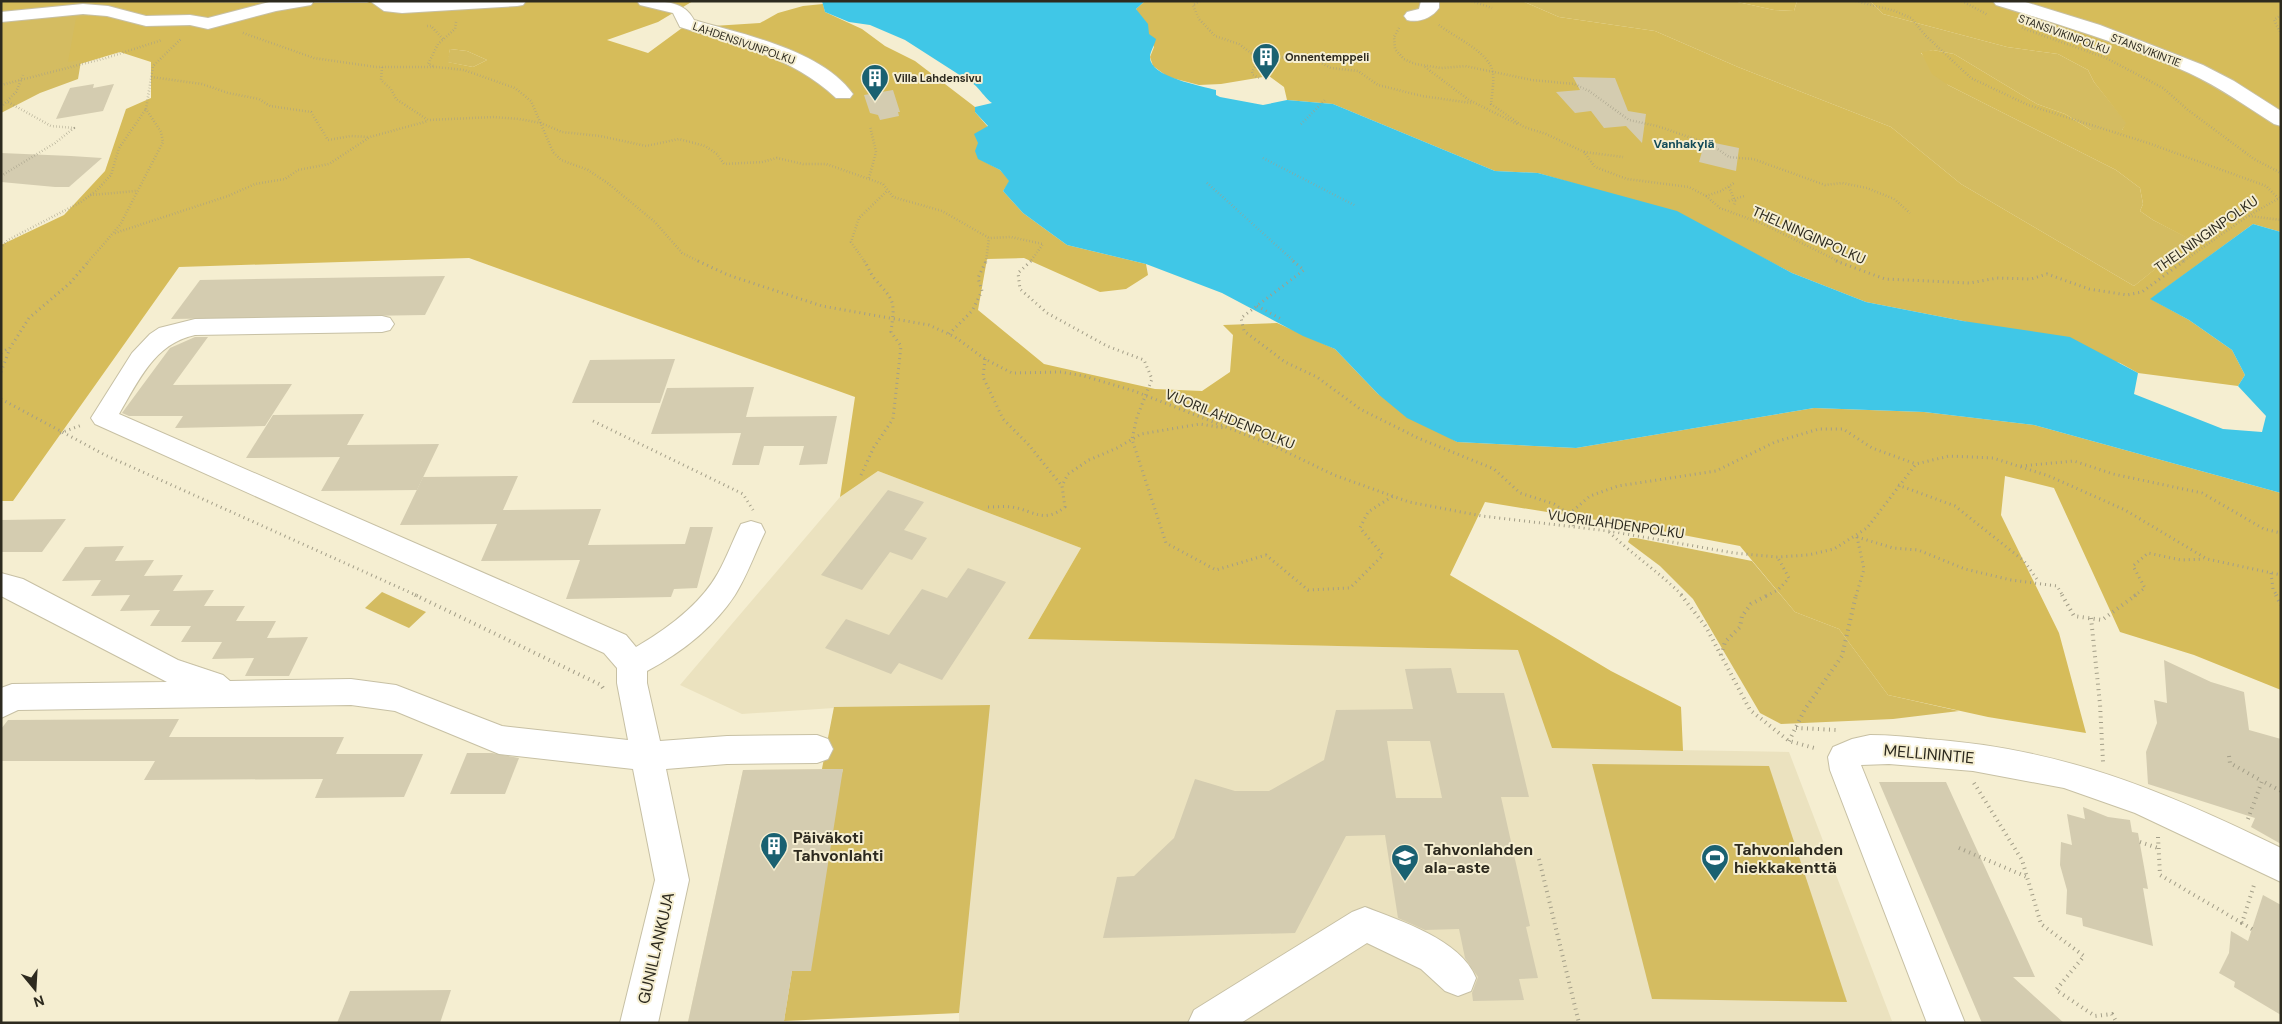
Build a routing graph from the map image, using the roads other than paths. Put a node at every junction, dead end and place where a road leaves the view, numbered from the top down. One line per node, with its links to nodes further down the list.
1 (305, 1): 6 (street)
2 (379, 1): 3 (street)
3 (517, 1)
4 (646, 1): 7 (street, LAHDENSIVUNPOLKU)
5 (1999, 10): 8 (street, STANSVIKINTIE)
6 (1, 17)
7 (843, 94)
8 (2281, 120)
9 (382, 324): 12 (street)
10 (751, 532): 12 (street)
11 (1, 584): 13 (street)
12 (632, 664): 16 (street, GUNILLANKUJA)
13 (224, 693): 14 (street); 16 (street)
14 (1, 705)
15 (817, 749): 16 (street)
16 (647, 756): 19 (street, GUNILLANKUJA)
17 (2268, 872): 21 (street, MELLININTIE)
18 (1458, 978): 20 (street)
19 (639, 1023)
20 (1208, 1023)
21 (1946, 1023)

